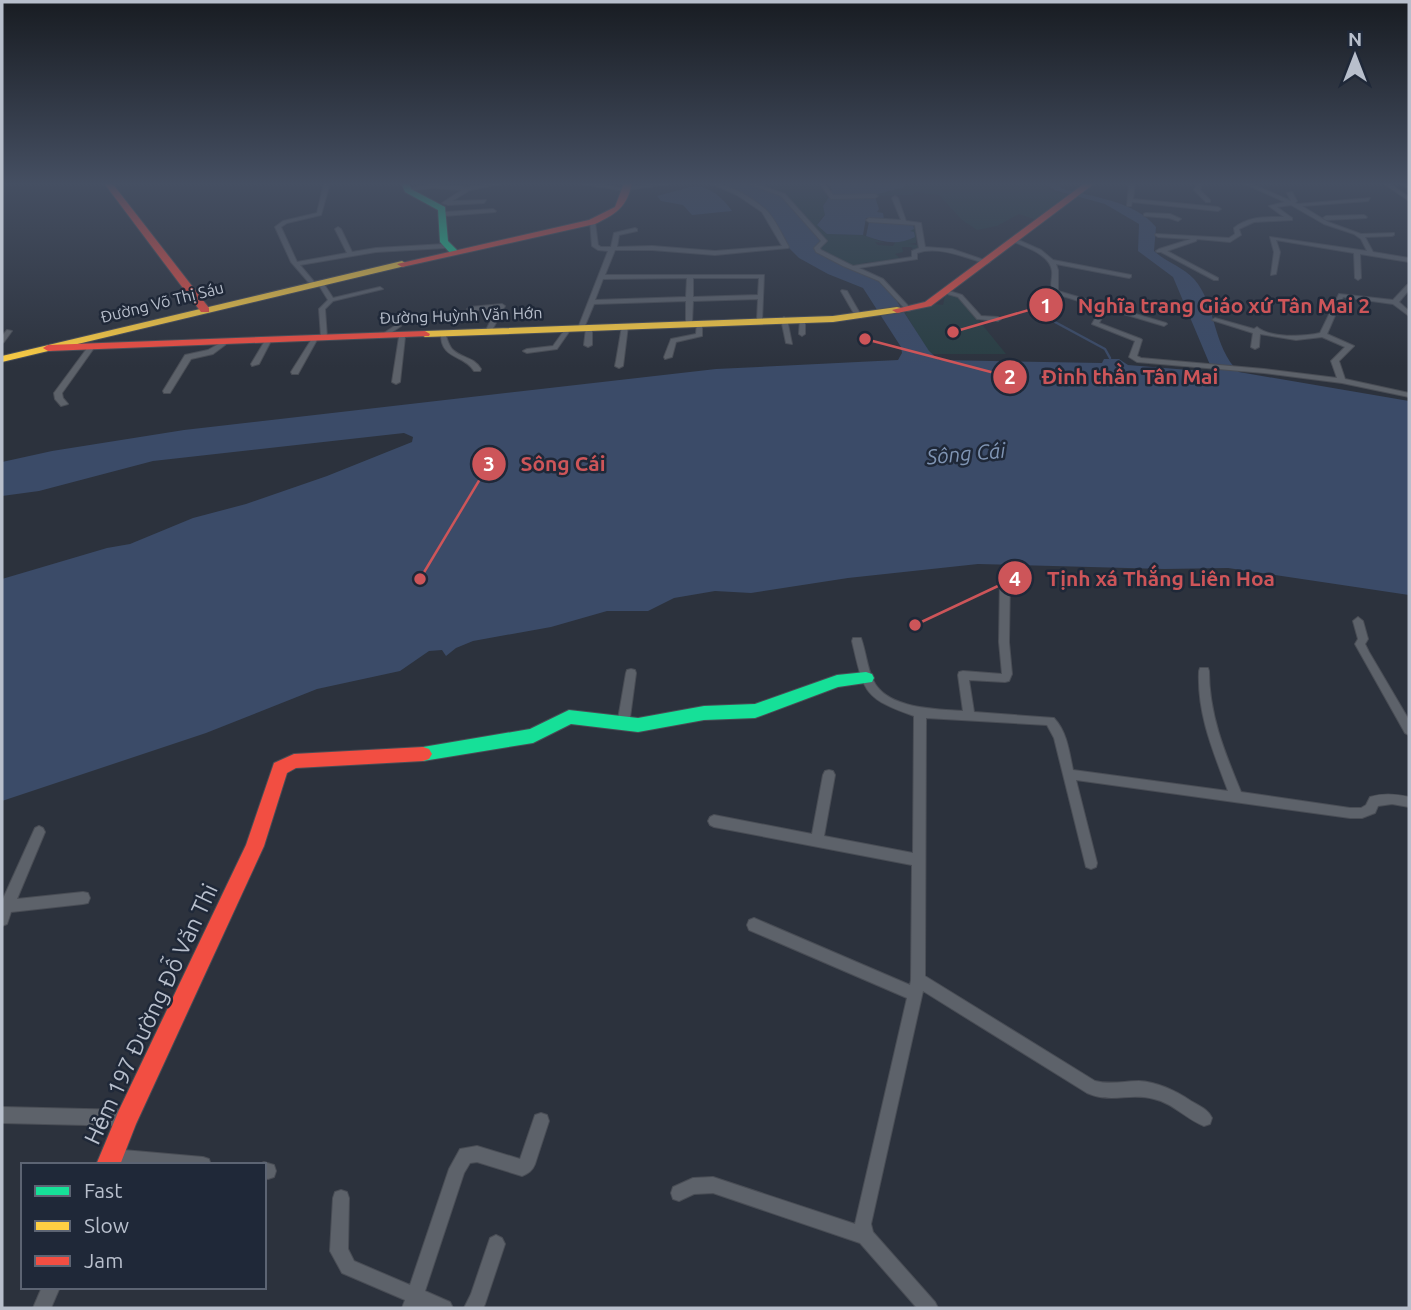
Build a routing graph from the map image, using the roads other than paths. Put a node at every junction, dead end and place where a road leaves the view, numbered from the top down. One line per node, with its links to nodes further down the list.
1 (155, 244): 49 (street)
2 (287, 244): 29 (street)
3 (345, 244): 22 (street)
4 (448, 244): 18 (street)
5 (471, 244): 18 (street, Đường Võ Thị Sáu)
6 (475, 244): 18 (street, Đường Võ Thị Sáu)
7 (595, 244): 19 (street)
8 (614, 244): 19 (street)
9 (784, 244): 19 (street)
10 (821, 244): 30 (street)
11 (921, 244): 20 (street)
12 (1009, 244): 28 (street)
13 (1023, 244): 26 (street)
14 (1172, 244): 36 (street)
15 (1274, 244): 31 (street)
16 (1312, 244): 21 (street)
17 (1365, 244): 23 (street)
18 (449, 249): 22 (street); 37 (street, Đường Võ Thị Sáu)
19 (613, 249): 33 (street)
20 (922, 249): 28 (street); 30 (street)
21 (1357, 251): 23 (street); 35 (street)
22 (350, 254): 29 (street)
23 (1371, 254): 25 (street)
24 (1066, 255): 27 (street)
25 (1409, 260)
26 (1051, 261): 27 (street); 47 (street)
27 (1059, 261): 32 (street)
28 (987, 262): 41 (street)
29 (297, 264): 37 (street)
30 (853, 268): 50 (street)
31 (1273, 274)
32 (1129, 276)
33 (600, 277): 34 (street); 45 (street)
34 (690, 277): 42 (street); 43 (street)
35 (1359, 278)
36 (1216, 279)
37 (316, 283): 44 (street); 49 (street, Đường Võ Thị Sáu)
38 (1409, 286): 46 (street)
39 (380, 289): 44 (street)
40 (844, 291): 52 (street)
41 (946, 292): 50 (street); 54 (street)
42 (761, 297): 43 (street); 55 (street)
43 (690, 299): 45 (street); 59 (street)
44 (331, 300): 67 (street)
45 (591, 302): 60 (street)
46 (1395, 302): 51 (street); 66 (street)
47 (1105, 307): 57 (street); 84 (street)
48 (470, 309): 64 (street)
49 (205, 310): 74 (street, Đường Võ Thị Sáu)
50 (909, 310): 52 (street, Đường Huỳnh Văn Hớn)
51 (1409, 314)
52 (867, 316): 53 (street, Đường Huỳnh Văn Hớn)
53 (784, 319): 55 (street, Đường Huỳnh Văn Hớn); 71 (street)
54 (998, 319)
55 (760, 320): 59 (street, Đường Huỳnh Văn Hớn)
56 (1215, 320): 61 (street)
57 (1164, 324)
58 (625, 326): 59 (street, Đường Huỳnh Văn Hớn); 60 (street, Đường Huỳnh Văn Hớn); 81 (street)
59 (695, 327): 76 (street); 78 (street)
60 (579, 328): 64 (street, Đường Huỳnh Văn Hớn); 72 (street); 77 (street)
61 (1257, 330): 66 (street); 73 (street)
62 (9, 331): 69 (street)
63 (400, 331): 65 (street, Đường Huỳnh Văn Hớn); 67 (street, Đường Huỳnh Văn Hớn); 85 (street)
64 (488, 332): 65 (street, Đường Huỳnh Văn Hớn)
65 (443, 334): 82 (street)
66 (1323, 335): 84 (street)
67 (319, 337): 68 (street, Đường Huỳnh Văn Hớn); 83 (street)
68 (269, 339): 70 (street, Đường Huỳnh Văn Hớn); 80 (street)
69 (2, 341)
70 (226, 342): 75 (street, Đường Huỳnh Văn Hớn); 86 (street)
71 (790, 343)
72 (588, 345)
73 (1255, 347)
74 (48, 348): 75 (street, Đường Huỳnh Văn Hớn); 79 (street, Đường Võ Thị Sáu)
75 (90, 348): 88 (street)
76 (698, 349)
77 (527, 351)
78 (668, 357)
79 (2, 359)
80 (256, 364)
81 (619, 366)
82 (477, 369)
83 (295, 372)
84 (1342, 381): 87 (street)
85 (396, 382)
86 (167, 391)
87 (1409, 395)
88 (64, 404)
89 (1004, 579): 97 (street)
90 (1358, 621): 96 (street)
91 (857, 641): 94 (street)
92 (1204, 671): 102 (street)
93 (631, 673): 98 (street)
94 (866, 678): 95 (street); 98 (street)
95 (920, 713): 97 (street); 107 (street)
96 (1404, 714): 99 (street)
97 (969, 716): 100 (street)
98 (623, 725): 114 (street, Hẻm 197 Đường Đỗ Văn Thi)
99 (1409, 730)
100 (1069, 774): 102 (street); 108 (street)
101 (829, 775): 106 (street)
102 (1236, 796): 103 (street)
103 (1409, 802)
104 (714, 821): 106 (street)
105 (38, 832): 110 (street)
106 (817, 839): 107 (street)
107 (919, 860): 112 (street)
108 (1091, 863)
109 (83, 898): 110 (street)
110 (4, 911)
111 (754, 925): 112 (street)
112 (916, 987): 115 (street); 121 (street)
113 (2, 1115): 114 (street)
114 (127, 1118): 117 (street, Hẻm 197 Đường Đỗ Văn Thi)
115 (1204, 1118)
116 (541, 1121): 124 (street)
117 (110, 1161): 118 (street)
118 (156, 1163)
119 (679, 1193): 121 (street)
120 (341, 1198): 124 (street)
121 (865, 1236): 128 (street)
122 (496, 1244): 127 (street)
123 (50, 1289): 125 (street)
124 (413, 1302): 126 (street)
125 (41, 1308)
126 (444, 1308)
127 (473, 1308)
128 (929, 1308)

